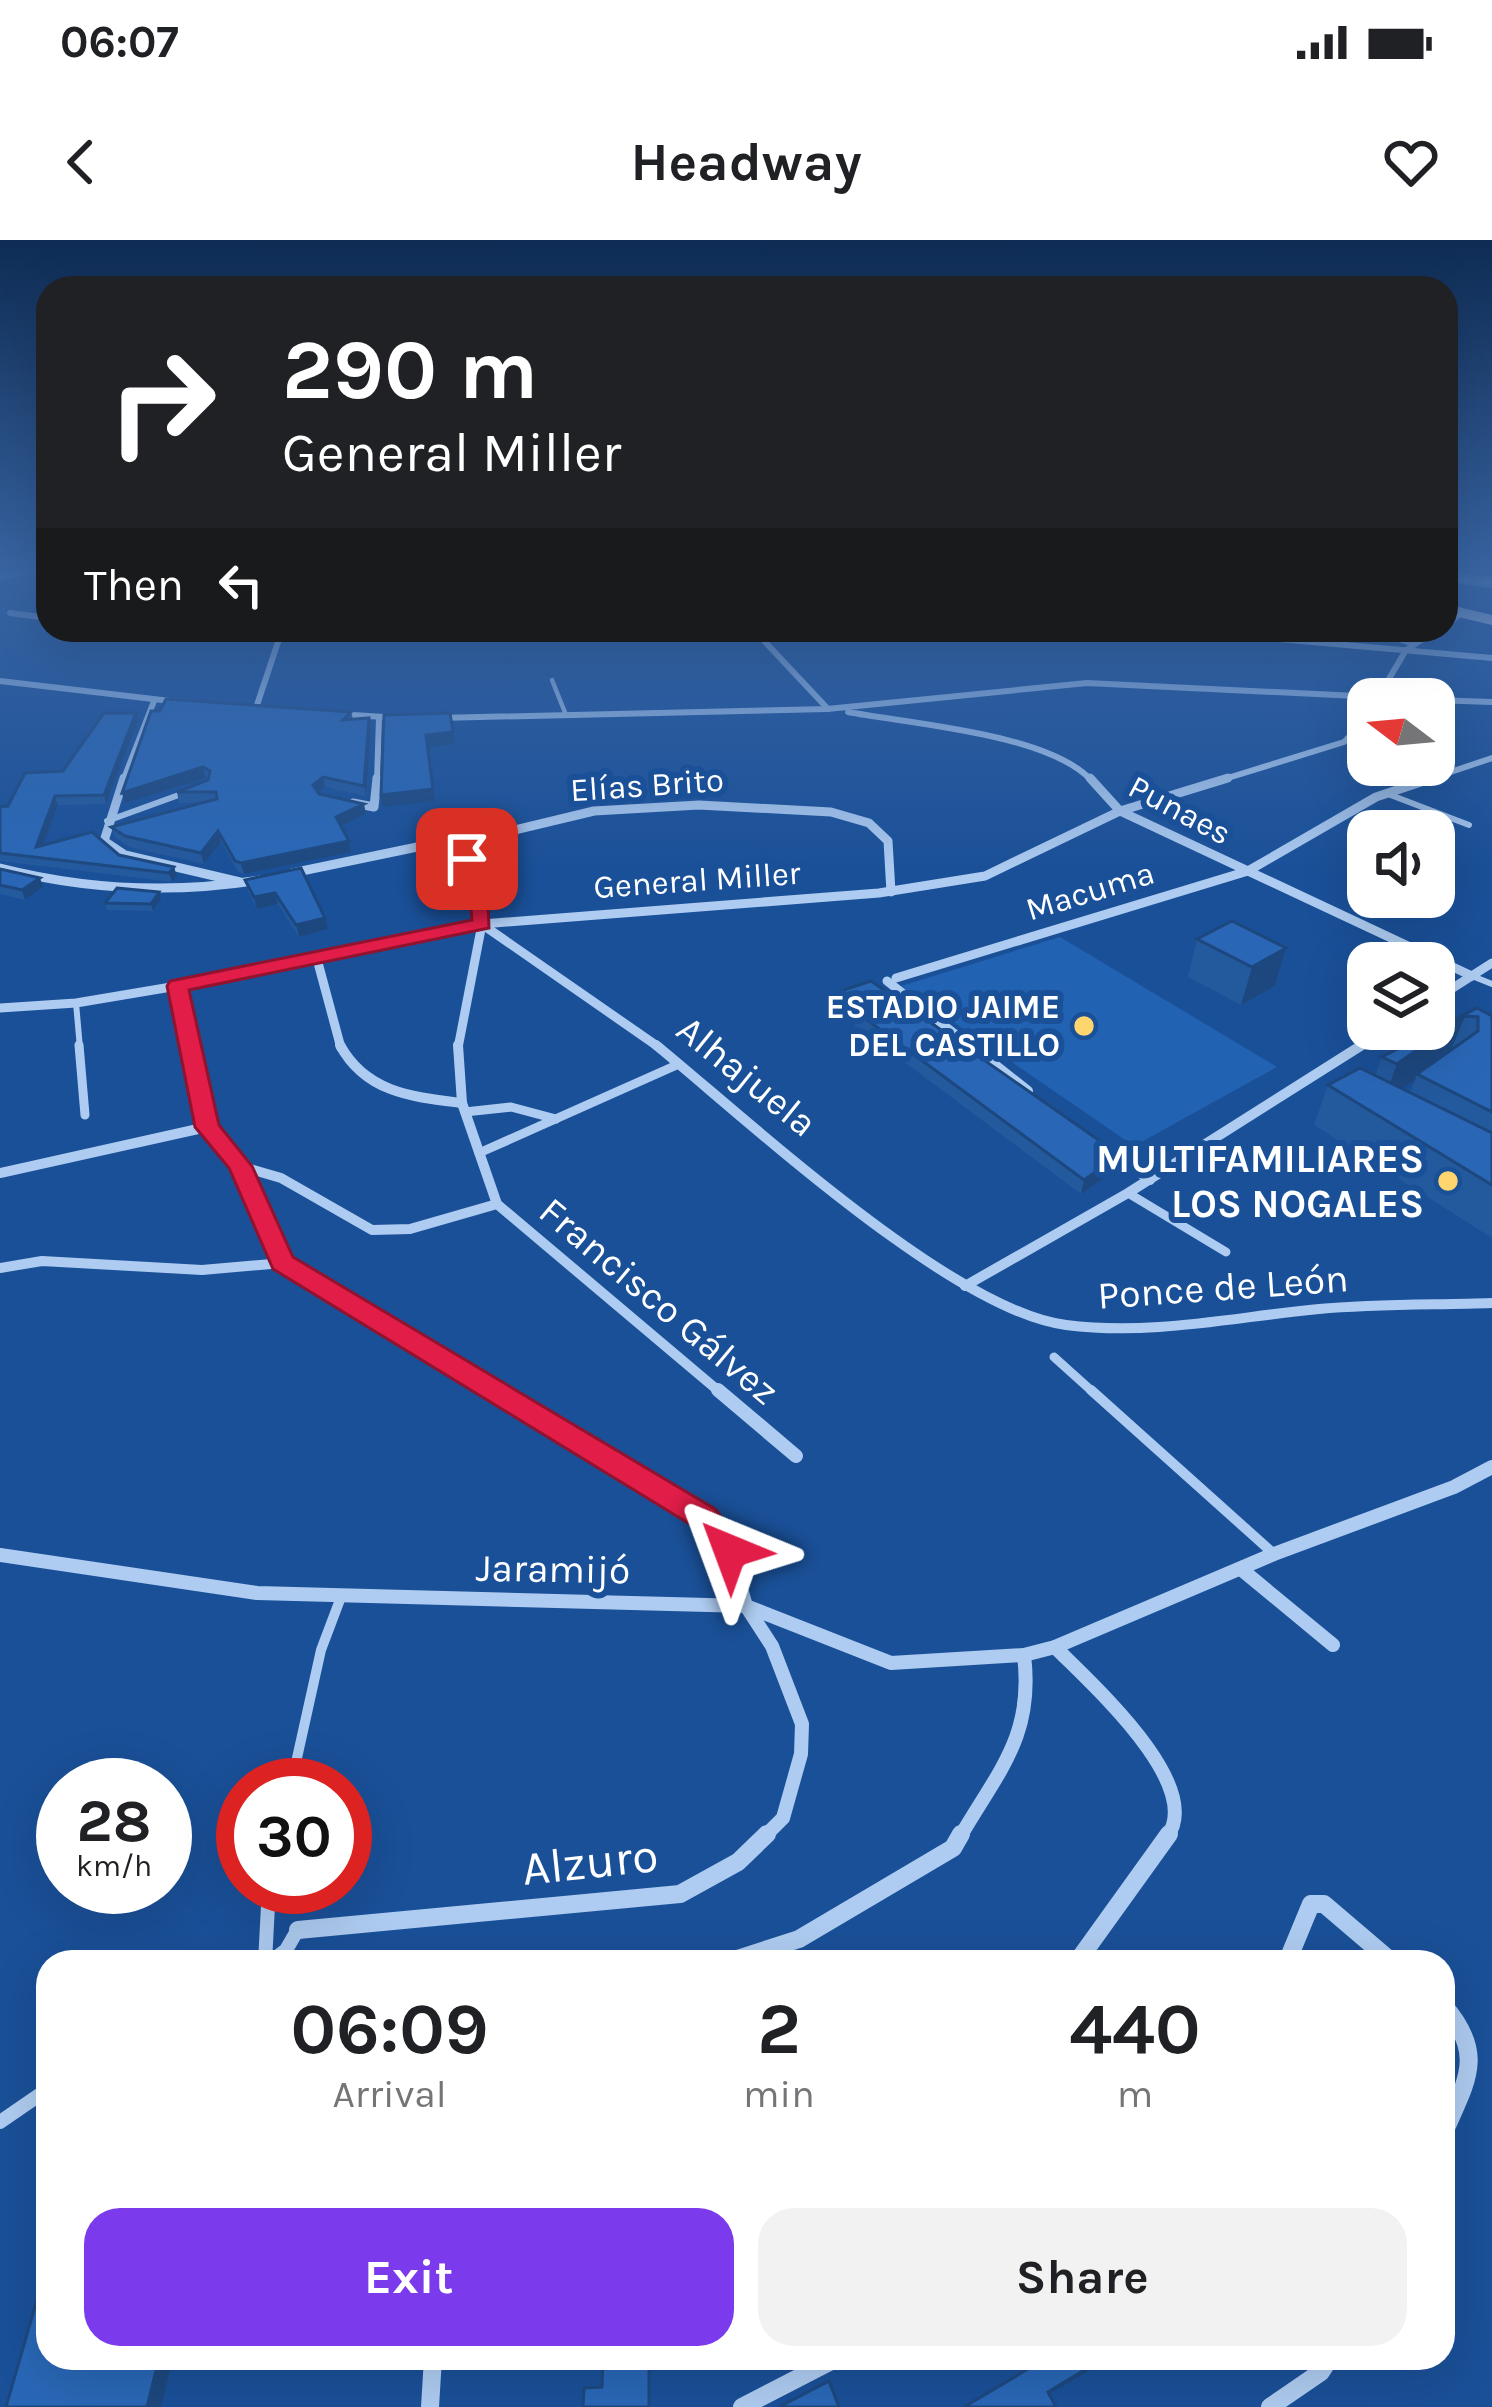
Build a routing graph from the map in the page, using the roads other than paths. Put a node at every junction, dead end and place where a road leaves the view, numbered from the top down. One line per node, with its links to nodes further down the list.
1 (269, 673): 10 (street)
2 (794, 673): 11 (street)
3 (552, 680): 13 (lane)
4 (0, 681): 6 (street)
5 (1347, 696): 11 (street)
6 (154, 701): 9 (street); 23 (street)
7 (1455, 701): 8 (street)
8 (1492, 702)
9 (185, 703)
10 (245, 707)
11 (827, 709): 13 (street); 22 (street, Punaes)
12 (332, 713): 14 (street)
13 (566, 715): 16 (street)
14 (379, 717): 15 (street); 21 (street)
15 (408, 718)
16 (430, 718)
17 (1347, 739): 22 (street, General Miller)
18 (1492, 758): 20 (street, Macuma)
19 (189, 791): 23 (lane)
20 (1388, 794): 24 (lane); 27 (street, Macuma)
21 (343, 800)
22 (1120, 811): 27 (street, Punaes); 29 (street, General Miller)
23 (107, 820): 28 (street)
24 (1469, 825)
25 (454, 844): 28 (street, Elías Brito); 29 (street, Elías Brito); 30 (street, Francisco Gálvez)
26 (0, 868): 28 (street, Elías Brito)
27 (1248, 872): 33 (street, Punaes); 43 (street, Macuma)
28 (243, 883)
29 (891, 892): 30 (street, General Miller)
30 (482, 924): 31 (street, General Miller); 40 (street, Alhajuela); 44 (street, Francisco Gálvez)
31 (317, 959): 35 (street, General Miller); 44 (street)
32 (1492, 963): 33 (street)
33 (1472, 976): 34 (lane); 36 (street)
34 (1492, 985)
35 (177, 986): 37 (street, General Miller); 47 (street)
36 (1455, 987)
37 (76, 1003): 38 (street, General Miller); 45 (lane)
38 (0, 1007)
39 (1354, 1050): 41 (street)
40 (679, 1064): 46 (lane); 58 (street, Alhajuela)
41 (1308, 1079): 42 (street); 52 (street)
42 (1327, 1088)
43 (1044, 1102)
44 (464, 1107): 46 (lane); 49 (street, Francisco Gálvez)
45 (85, 1115)
46 (556, 1119): 49 (lane)
47 (207, 1127): 50 (street); 51 (street)
48 (1097, 1141): 52 (street)
49 (479, 1153): 54 (street, Francisco Gálvez)
50 (240, 1166): 54 (street); 56 (street)
51 (0, 1173)
52 (1150, 1180): 53 (street)
53 (1128, 1193): 55 (lane); 58 (street)
54 (497, 1204): 61 (street, Francisco Gálvez)
55 (1226, 1252)
56 (283, 1263): 57 (street); 67 (street, Alzuro)
57 (0, 1268)
58 (965, 1286): 59 (street, Ponce de León)
59 (1492, 1304)
60 (1054, 1357): 63 (lane)
61 (796, 1456)
62 (1492, 1467): 63 (street, Jaramijó)
63 (1274, 1554): 65 (street, Jaramijó)
64 (0, 1555): 66 (street, Jaramijó)
65 (1241, 1569): 68 (street); 69 (street, Jaramijó)
66 (341, 1597): 67 (street, Jaramijó); 71 (lane)
67 (746, 1606): 70 (street, Jaramijó); 73 (street, Alzuro)
68 (1333, 1645)
69 (1055, 1646): 70 (street, Jaramijó); 77 (street)
70 (1024, 1655): 76 (street)
71 (297, 1758)
72 (268, 1914): 74 (lane)
73 (298, 1930): 75 (lane)
74 (267, 1950)
75 (286, 1950)
76 (766, 1950)
77 (1086, 1950)
78 (1292, 1950): 79 (street)
79 (1378, 1950)
80 (1455, 2018): 82 (street)
81 (36, 2097): 83 (lane)
82 (1455, 2109)
83 (0, 2122)
84 (432, 2370): 87 (street)
85 (814, 2370): 88 (street)
86 (1322, 2370): 89 (street)
87 (430, 2407)
88 (742, 2407)
89 (1270, 2407)

